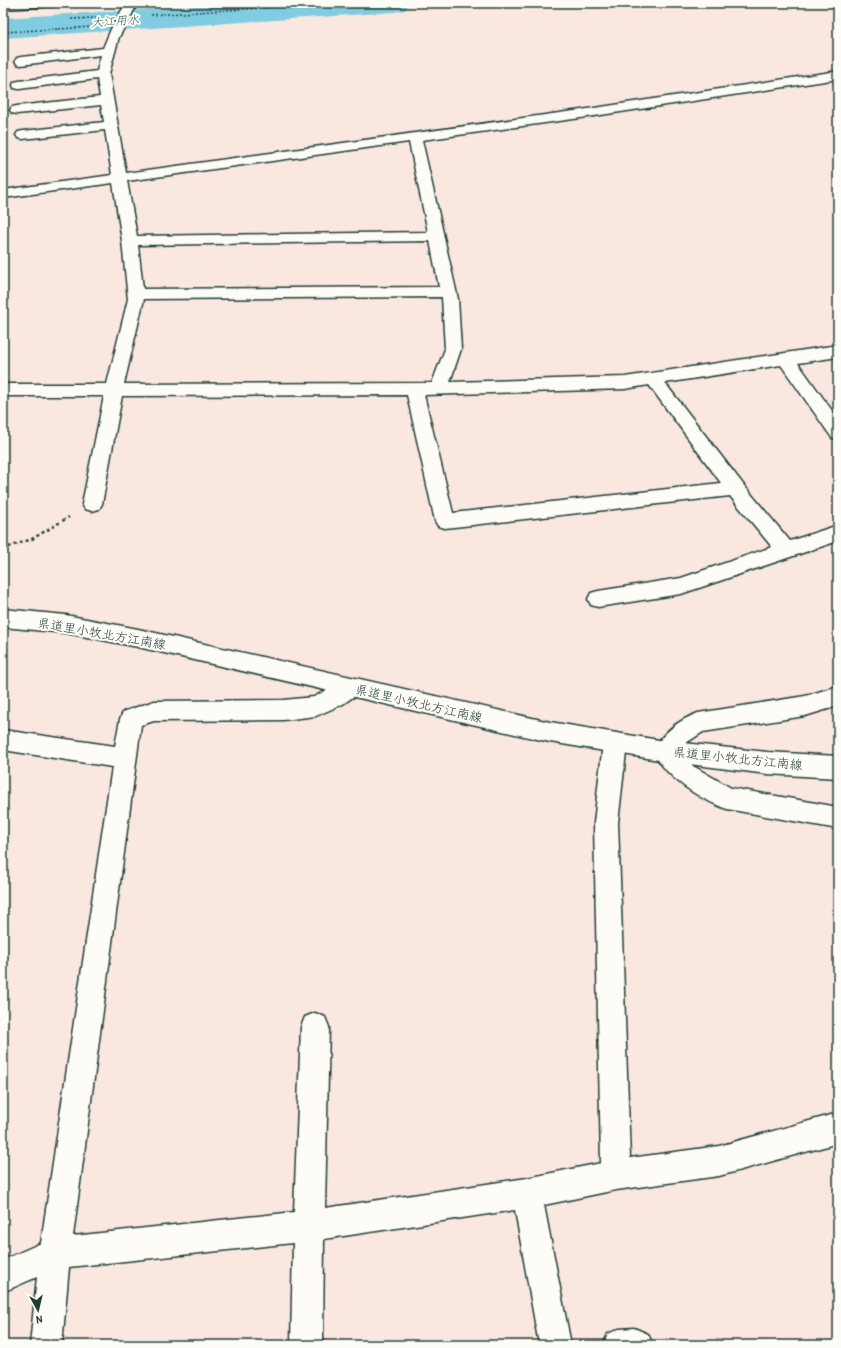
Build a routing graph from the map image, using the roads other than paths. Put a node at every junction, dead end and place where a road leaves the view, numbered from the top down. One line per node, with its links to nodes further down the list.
1 (57, 3): 3 (street)
2 (132, 3): 5 (street)
3 (23, 4): 4 (street)
4 (3, 6)
5 (107, 51): 6 (street); 7 (street)
6 (21, 61)
7 (103, 74): 9 (street); 10 (street)
8 (838, 74): 14 (street)
9 (19, 85)
10 (107, 100): 11 (street); 12 (street)
11 (17, 110)
12 (111, 125): 13 (street); 15 (street)
13 (23, 135)
14 (415, 137): 15 (street); 17 (street)
15 (119, 178): 16 (street); 18 (street)
16 (3, 194)
17 (436, 236): 18 (street); 19 (street)
18 (130, 242): 20 (street)
19 (448, 292): 20 (street); 24 (street)
20 (136, 294): 27 (street)
21 (838, 351): 22 (street)
22 (786, 359): 23 (street); 28 (street)
23 (653, 379): 24 (street); 29 (street)
24 (439, 388): 25 (street)
25 (414, 389): 27 (street); 29 (street)
26 (3, 390): 27 (street)
27 (114, 390): 30 (street)
28 (838, 433)
29 (735, 488): 32 (street)
30 (92, 504)
31 (838, 533): 32 (street)
32 (786, 550): 33 (street)
33 (598, 599)
34 (3, 618): 35 (street, 県道里小牧北方江南線)
35 (349, 687): 38 (street, 県道里小牧北方江南線); 40 (street)
36 (838, 696): 39 (street)
37 (3, 740): 40 (street)
38 (615, 743): 39 (street, 県道里小牧北方江南線); 45 (street)
39 (665, 751): 41 (street, 県道里小牧北方江南線); 42 (street)
40 (125, 758): 48 (street)
41 (838, 767)
42 (838, 818)
43 (315, 1027): 47 (street)
44 (838, 1128): 45 (street)
45 (616, 1175): 46 (street)
46 (527, 1193): 47 (street); 52 (street)
47 (309, 1226): 48 (street); 51 (street)
48 (55, 1253): 49 (street); 50 (street)
49 (3, 1276)
50 (46, 1345)
51 (307, 1345)
52 (555, 1345)
53 (619, 1345): 54 (street)
54 (637, 1345)

